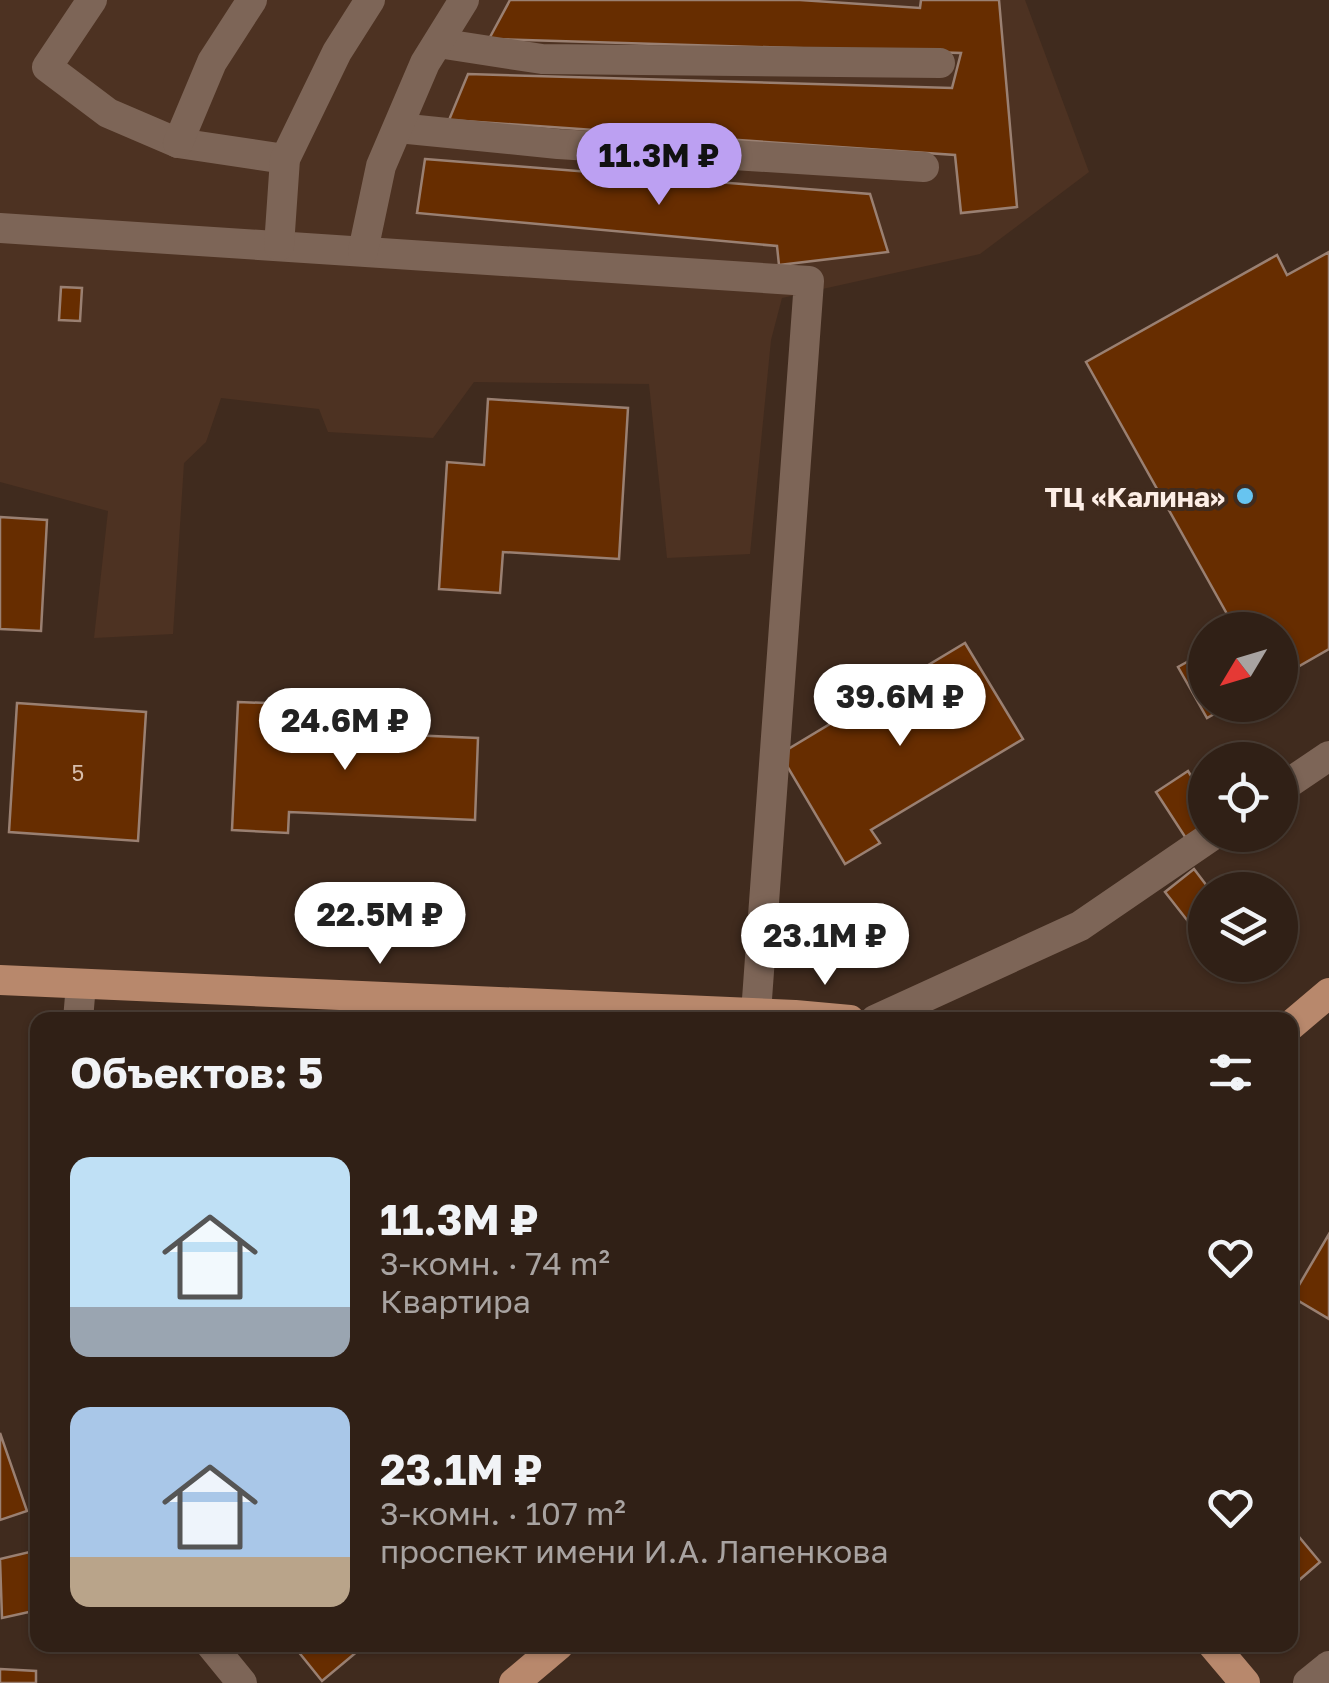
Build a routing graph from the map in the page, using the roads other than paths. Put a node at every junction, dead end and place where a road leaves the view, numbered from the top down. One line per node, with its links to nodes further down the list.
1 (92, 0): 8 (street)
2 (252, 0): 8 (street)
3 (370, 0): 9 (street)
4 (464, 0): 5 (street)
5 (438, 43): 6 (street); 7 (street)
6 (940, 63)
7 (398, 128): 10 (street); 13 (street)
8 (178, 143): 9 (street)
9 (285, 159): 12 (street)
10 (924, 167)
11 (0, 228): 12 (street)
12 (280, 246): 13 (street)
13 (363, 251): 22 (street)
14 (1329, 756): 15 (street)
15 (1298, 777)
16 (1188, 852): 23 (street)
17 (0, 980): 18 (main road)
18 (81, 984): 20 (street); 21 (main road)
19 (1327, 997): 24 (main road)
20 (79, 1012)
21 (711, 1012)
22 (756, 1012)
23 (892, 1012)
24 (1298, 1020)
25 (218, 1652): 29 (street)
26 (551, 1652): 30 (main road)
27 (1220, 1652): 31 (main road)
28 (1329, 1666): 32 (street)
29 (242, 1683)
30 (514, 1683)
31 (1246, 1683)
32 (1308, 1683)

